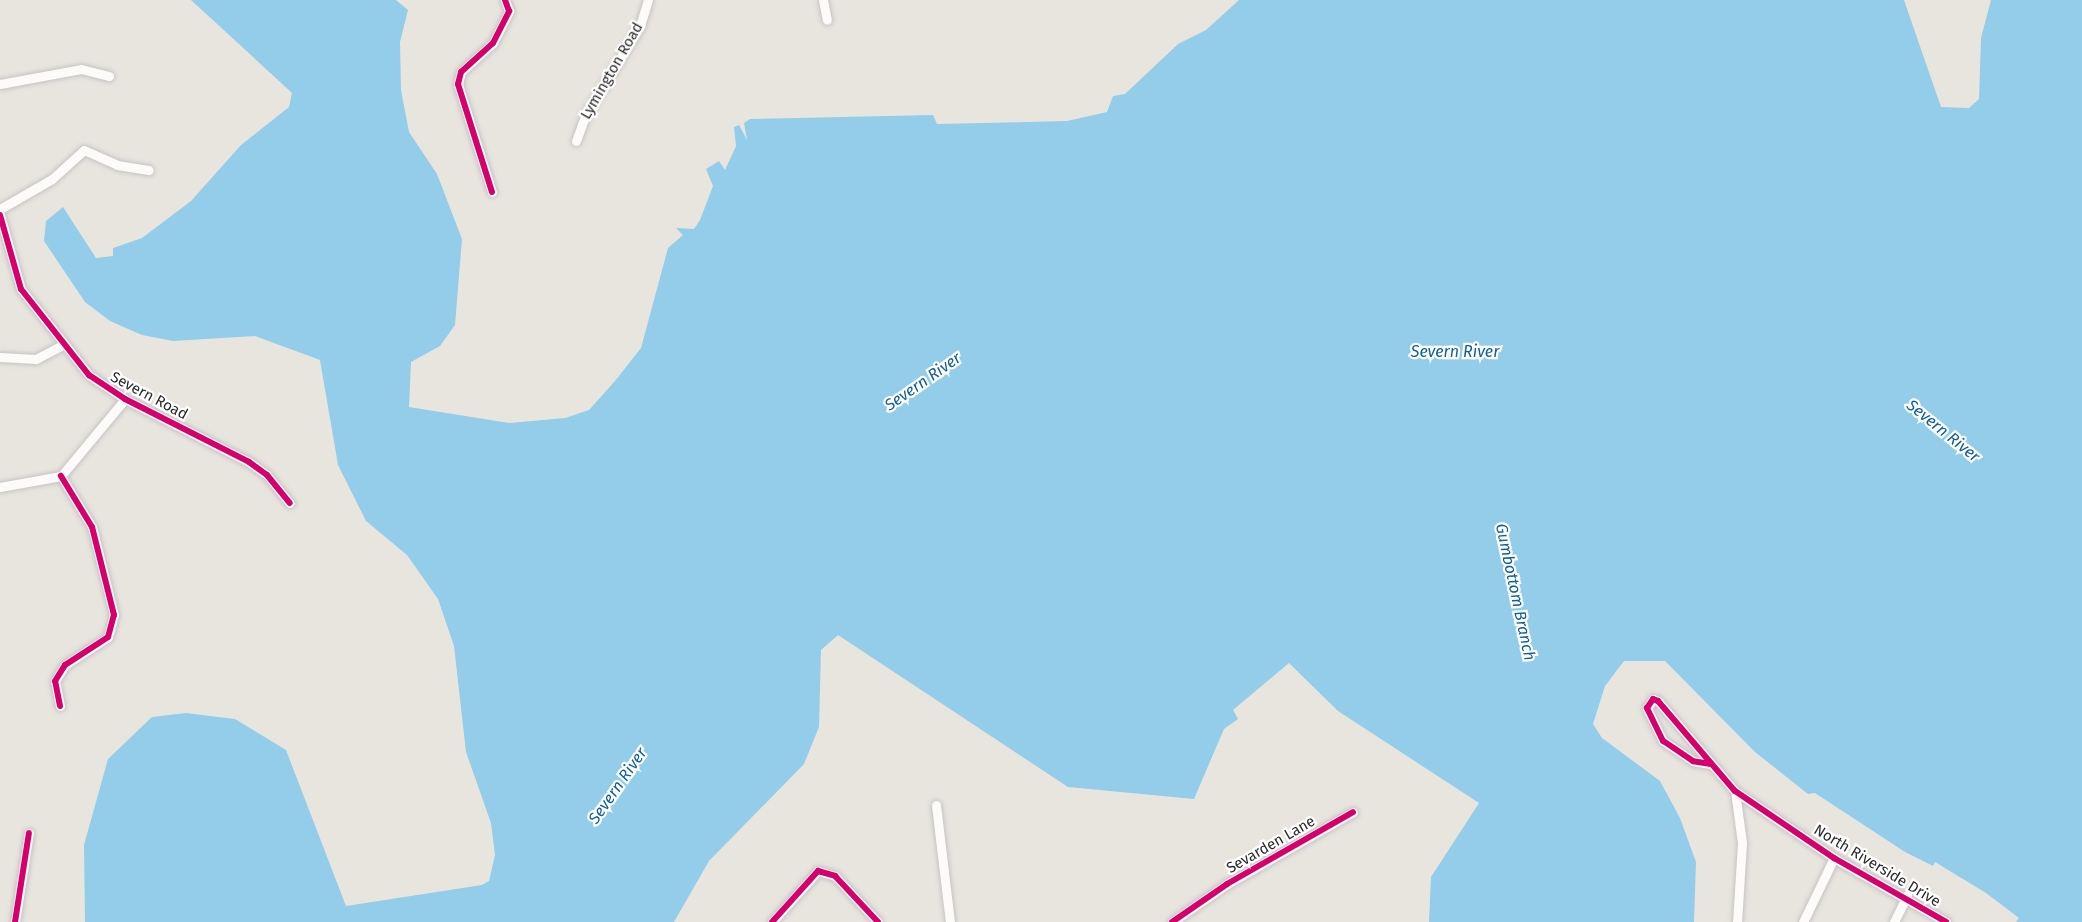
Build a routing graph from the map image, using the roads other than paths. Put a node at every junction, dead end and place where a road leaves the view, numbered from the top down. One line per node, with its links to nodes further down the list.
1 (505, 0): 9 (street)
2 (648, 0): 7 (street, Lymington Road)
3 (823, 0): 4 (street)
4 (827, 20)
5 (109, 76): 6 (street)
6 (0, 84)
7 (576, 141)
8 (149, 170): 10 (street)
9 (492, 192)
10 (0, 209)
11 (0, 215): 12 (street, Severn Road)
12 (62, 345): 13 (street); 14 (street, Severn Road)
13 (0, 357)
14 (125, 399): 15 (street); 17 (street, Severn Road)
15 (61, 476): 16 (street); 18 (street)
16 (0, 487)
17 (290, 503)
18 (60, 706)
19 (1711, 764): 19 (street, North Riverside Drive); 20 (street, North Riverside Drive)
20 (1736, 791): 24 (street, North Riverside Drive); 31 (street)
21 (936, 805): 29 (street)
22 (1353, 812): 30 (street, Sevarden Lane)
23 (29, 833): 26 (street)
24 (1834, 858): 25 (street, North Riverside Drive); 32 (street)
25 (1906, 895): 33 (street); 34 (street, North Riverside Drive)
26 (15, 922)
27 (772, 922): 28 (street)
28 (878, 922)
29 (950, 922)
30 (1172, 922)
31 (1737, 922)
32 (1803, 922)
33 (1894, 922)
34 (1946, 922)

